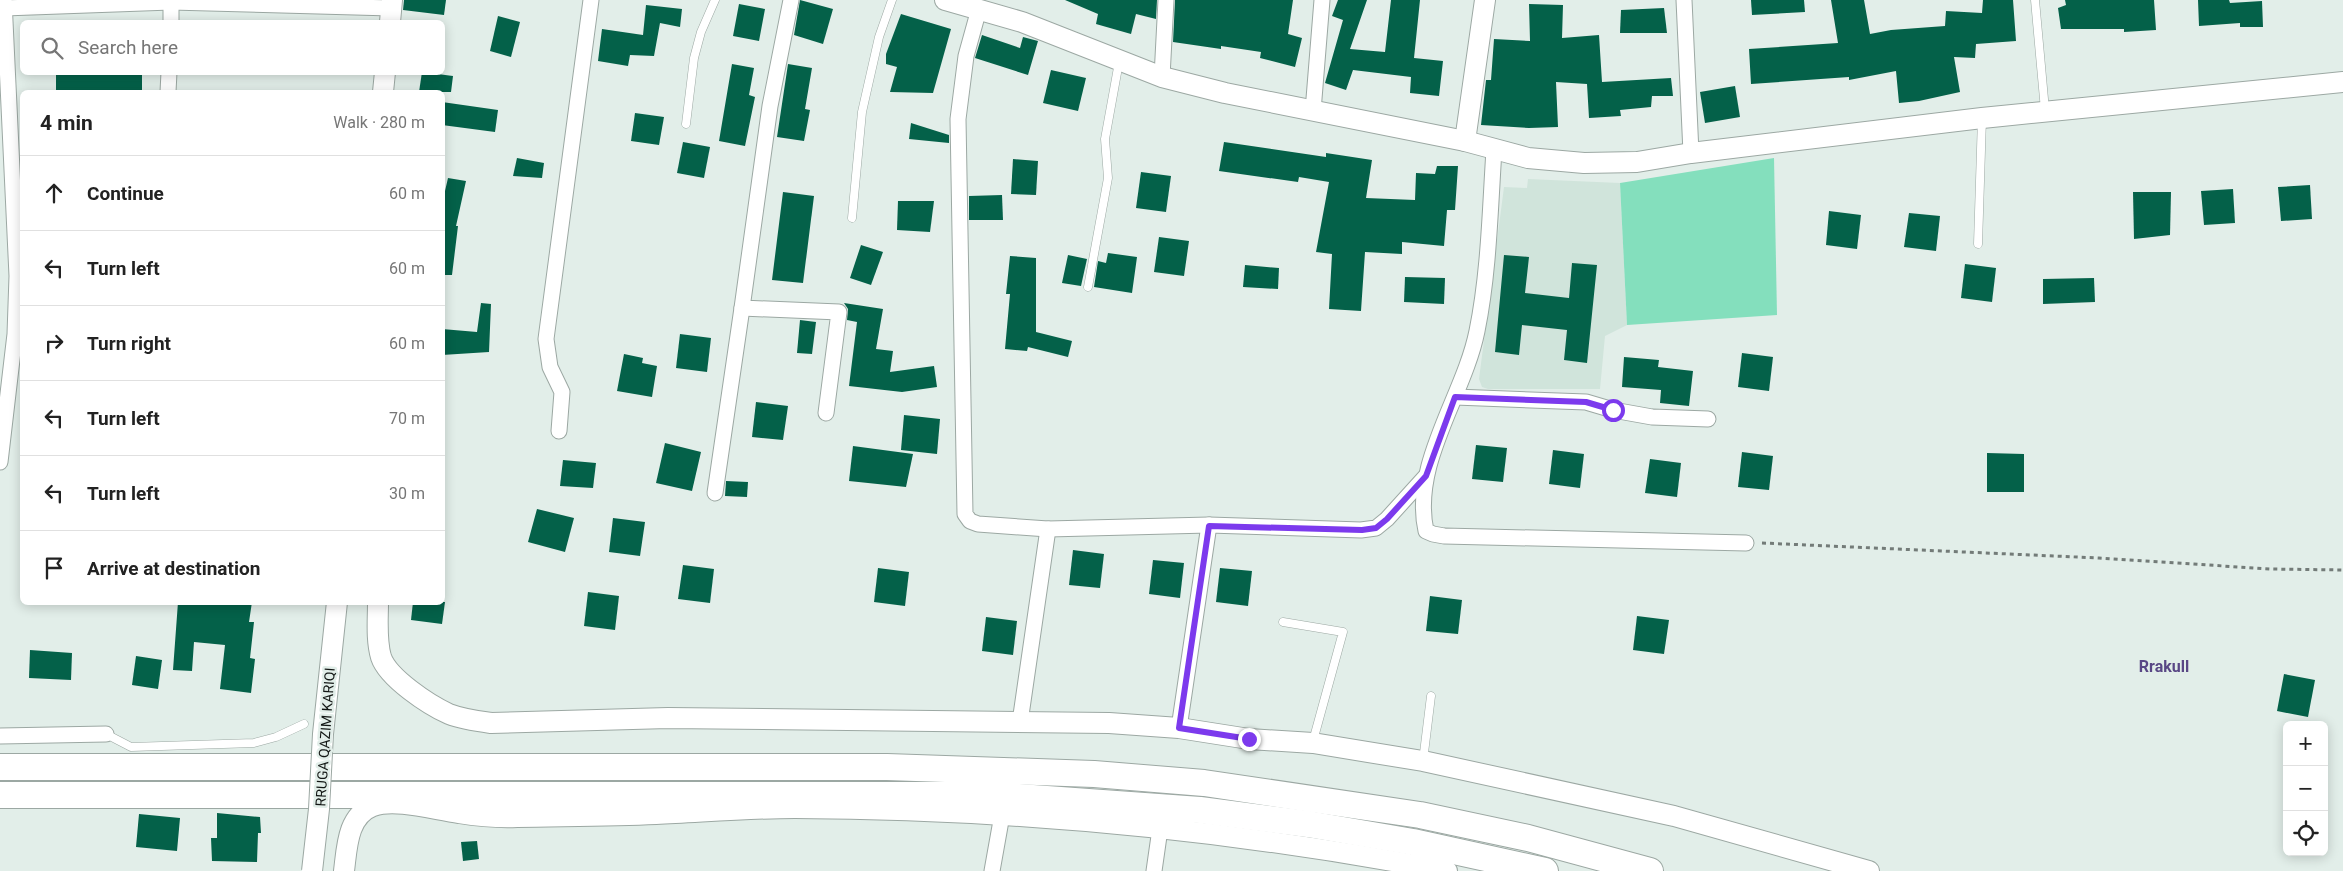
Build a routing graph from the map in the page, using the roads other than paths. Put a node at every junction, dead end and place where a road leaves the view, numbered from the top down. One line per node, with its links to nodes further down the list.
1 (591, 0): 38 (street)
2 (715, 0): 27 (lane)
3 (791, 0): 34 (street)
4 (892, 0): 31 (lane)
5 (945, 0): 13 (street)
6 (1166, 0): 20 (street)
7 (1322, 0): 24 (street)
8 (1485, 0): 28 (street)
9 (1684, 0): 30 (street)
10 (2035, 0): 25 (lane)
11 (171, 1): 12 (street); 14 (street); 15 (street)
12 (4, 4): 17 (street)
13 (979, 9): 16 (street); 43 (street)
14 (391, 10)
15 (171, 20)
16 (1119, 60): 20 (street); 33 (lane)
17 (4, 63): 39 (street)
18 (169, 75): 22 (street)
19 (385, 75): 23 (street)
20 (1162, 77): 24 (street)
21 (2343, 82): 25 (street)
22 (168, 90)
23 (383, 90)
24 (1313, 111): 28 (street)
25 (2045, 112): 26 (street)
26 (1982, 118): 30 (street); 32 (lane)
27 (686, 124)
28 (1465, 141): 29 (street)
29 (1494, 150): 30 (street); 35 (street)
30 (1691, 153)
31 (852, 218)
32 (1978, 244)
33 (1088, 287)
34 (742, 308): 36 (street); 41 (street)
35 (1455, 397): 37 (street); 40 (street)
36 (826, 413)
37 (1708, 419)
38 (559, 431)
39 (0, 462)
40 (1426, 476): 42 (street); 44 (street)
41 (715, 493)
42 (1209, 526): 43 (street); 51 (street)
43 (1048, 529): 49 (street)
44 (1746, 543)
45 (338, 605): 60 (street, RRUGA QAZIM KARIQI, bridge)
46 (378, 605): 49 (street)
47 (1284, 622): 54 (lane)
48 (1431, 696): 55 (lane)
49 (1020, 722): 51 (street)
50 (304, 724): 52 (lane)
51 (1179, 728): 54 (street)
52 (106, 734): 53 (street)
53 (0, 736)
54 (1313, 743): 55 (street)
55 (1423, 761): 67 (street)
56 (0, 767): 66 (highway)
57 (0, 795): 65 (highway)
58 (1002, 815): 59 (street); 61 (street); 62 (street)
59 (1160, 829): 63 (street); 64 (street)
60 (312, 871)
61 (344, 871)
62 (992, 871)
63 (1154, 871)
64 (1447, 871)
65 (1546, 871)
66 (1650, 871)
67 (1869, 871)

